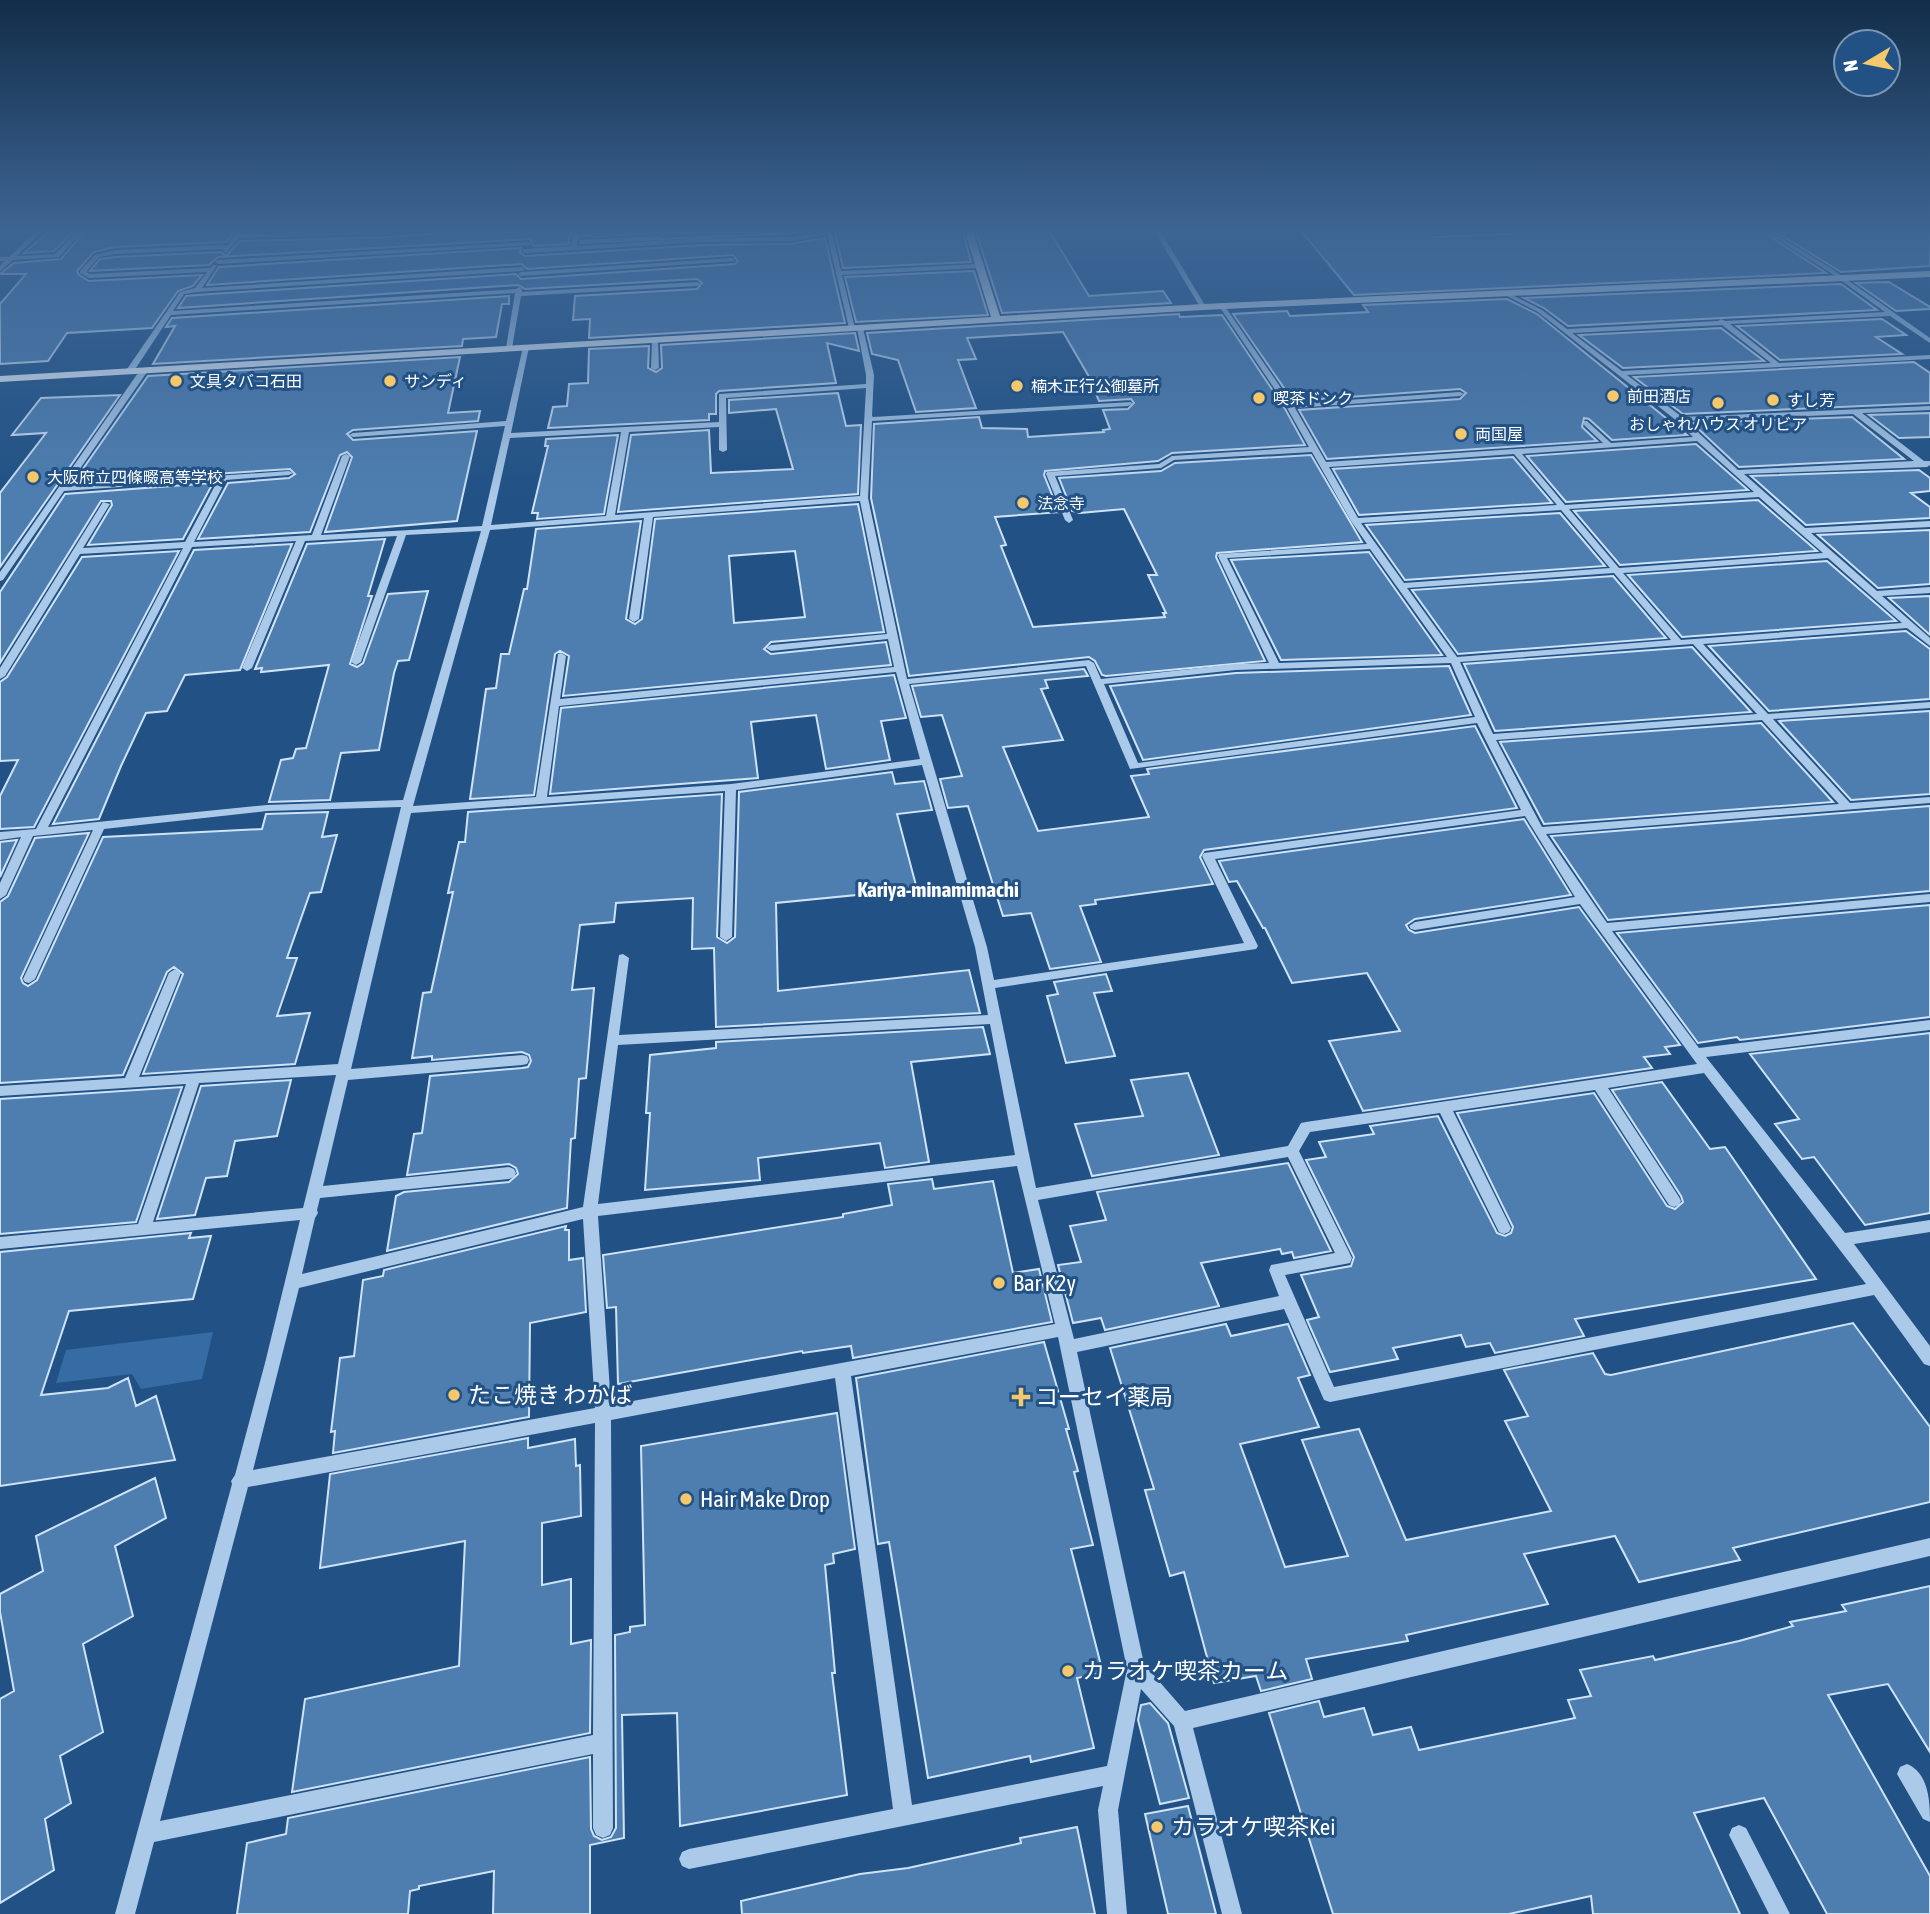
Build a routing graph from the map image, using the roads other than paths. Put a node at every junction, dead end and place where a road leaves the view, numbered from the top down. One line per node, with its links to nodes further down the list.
1 (163, 321): 19 (street)
2 (513, 321): 15 (street)
3 (854, 321): 10 (street)
4 (960, 321): 10 (main road)
5 (1232, 321): 26 (street)
6 (1553, 321): 11 (street)
7 (1716, 321): 11 (street)
8 (1721, 321): 17 (street)
9 (1901, 321): 13 (street)
10 (856, 328): 12 (main road); 23 (street)
11 (1566, 331): 21 (street)
12 (655, 340): 14 (main road); 18 (street)
13 (1930, 341)
14 (526, 347): 15 (main road); 33 (street)
15 (509, 348): 20 (main road)
16 (1930, 357): 17 (street)
17 (1778, 365): 21 (street)
18 (655, 368)
19 (129, 372): 20 (main road); 22 (main road)
20 (143, 372): 48 (street)
21 (1619, 373): 30 (street)
22 (0, 379)
23 (869, 386): 29 (street); 32 (street)
24 (1460, 394): 26 (street)
25 (1128, 404): 29 (street)
26 (1290, 406): 38 (street)
27 (1930, 408): 28 (street)
28 (1856, 412): 30 (street); 42 (street)
29 (867, 416): 50 (street)
30 (1680, 419): 36 (street)
31 (1587, 423): 37 (street)
32 (723, 424): 34 (street); 39 (street)
33 (508, 430): 34 (street); 35 (street); 58 (street)
34 (625, 430): 54 (street)
35 (353, 435)
36 (1699, 439): 37 (street); 45 (street)
37 (1610, 446): 40 (street)
38 (1316, 449): 43 (street); 55 (street)
39 (723, 450)
40 (1516, 453): 43 (street); 52 (street)
41 (346, 456): 62 (street)
42 (1926, 463): 44 (street); 45 (street)
43 (1324, 465): 56 (street)
44 (1930, 469)
45 (1737, 472): 49 (street)
46 (289, 473): 47 (street)
47 (223, 478): 48 (street); 63 (street)
48 (62, 489): 68 (street)
49 (1761, 494): 52 (street); 59 (street)
50 (864, 498): 53 (street); 74 (street)
51 (106, 504): 65 (street)
52 (1565, 509): 56 (street); 67 (street)
53 (649, 515): 54 (street); 72 (street)
54 (610, 518): 58 (street)
55 (1069, 520)
56 (1355, 521): 64 (street)
57 (1930, 524): 59 (street)
58 (486, 528): 60 (street); 97 (street)
59 (1802, 531): 66 (street)
60 (401, 533): 62 (street); 81 (street)
61 (302, 538): 62 (street); 63 (street); 83 (street)
62 (315, 538)
63 (186, 545): 65 (street); 102 (street)
64 (1373, 546): 69 (street); 82 (street)
65 (78, 551): 85 (street)
66 (1829, 555): 67 (street); 71 (street)
67 (1616, 570): 69 (street); 76 (street)
68 (0, 578)
69 (1401, 586): 80 (street)
70 (1930, 590): 71 (street)
71 (1875, 594): 73 (street)
72 (634, 619)
73 (1909, 625): 75 (street); 77 (street)
74 (892, 636): 78 (street); 84 (street)
75 (1694, 640): 76 (street); 90 (street)
76 (1677, 641): 80 (street)
77 (1930, 643)
78 (771, 648)
79 (561, 656): 88 (street)
80 (1454, 660): 82 (street); 91 (street)
81 (356, 662)
82 (1275, 665): 87 (street)
83 (247, 668)
84 (900, 669): 86 (street); 88 (street)
85 (0, 676)
86 (903, 682): 87 (street); 93 (street)
87 (1098, 682): 91 (street)
88 (555, 703): 95 (street)
89 (1930, 705): 90 (street)
90 (1764, 717): 92 (street); 98 (street)
91 (1480, 719): 92 (street)
92 (1489, 737): 99 (street)
93 (926, 761): 94 (street); 113 (street)
94 (731, 787): 95 (street); 109 (street)
95 (541, 800): 97 (street)
96 (1930, 800): 98 (street)
97 (407, 806): 100 (street); 120 (street)
98 (1848, 807): 101 (street)
99 (1529, 812): 101 (street); 113 (street)
100 (100, 825): 102 (street); 112 (street)
101 (1538, 831): 106 (street)
102 (35, 832): 103 (street); 104 (street)
103 (0, 836)
104 (0, 895)
105 (1930, 898): 108 (street)
106 (1583, 900): 107 (street); 108 (street)
107 (1415, 926)
108 (1602, 928): 117 (street)
109 (726, 937)
110 (623, 958): 116 (street)
111 (175, 973): 122 (street)
112 (29, 979)
113 (988, 985): 114 (street)
114 (995, 1019): 116 (street); 127 (street)
115 (1930, 1025): 117 (street)
116 (613, 1040): 132 (street)
117 (1696, 1054): 119 (street)
118 (522, 1060): 120 (street)
119 (1707, 1068): 123 (street); 137 (street)
120 (345, 1072): 121 (street); 129 (street)
121 (194, 1079): 122 (street); 136 (street)
122 (130, 1083): 124 (street)
123 (1598, 1084): 125 (street); 131 (street)
124 (0, 1091)
125 (1444, 1107): 126 (street); 135 (street)
126 (1292, 1151): 130 (street); 141 (street)
127 (1023, 1160): 130 (street); 132 (street)
128 (509, 1174): 129 (street)
129 (315, 1193): 133 (street)
130 (1030, 1195): 142 (street)
131 (1674, 1201)
132 (590, 1211): 139 (street); 146 (street)
133 (311, 1213): 136 (street); 139 (street)
134 (1930, 1226): 137 (street)
135 (1504, 1228)
136 (142, 1230): 138 (street)
137 (1842, 1240): 140 (street)
138 (0, 1243)
139 (292, 1283): 147 (street)
140 (1878, 1288): 141 (street); 144 (street)
141 (1288, 1301): 143 (street)
142 (1064, 1329): 143 (street); 145 (street)
143 (1067, 1347): 149 (street)
144 (1930, 1359)
145 (842, 1370): 146 (street); 155 (street)
146 (603, 1413): 147 (street); 151 (street)
147 (239, 1481): 157 (street)
148 (1930, 1547): 150 (street)
149 (1136, 1669): 150 (street); 152 (street)
150 (1182, 1721): 162 (street)
151 (601, 1743): 156 (street); 157 (street)
152 (1116, 1774): 155 (street); 161 (street)
153 (1907, 1774): 154 (street)
154 (1930, 1812)
155 (904, 1817): 159 (street)
156 (603, 1828)
157 (145, 1834): 160 (street)
158 (1739, 1835): 163 (street)
159 (689, 1859)
160 (125, 1914)
161 (1117, 1914)
162 (1233, 1914)
163 (1780, 1914)

